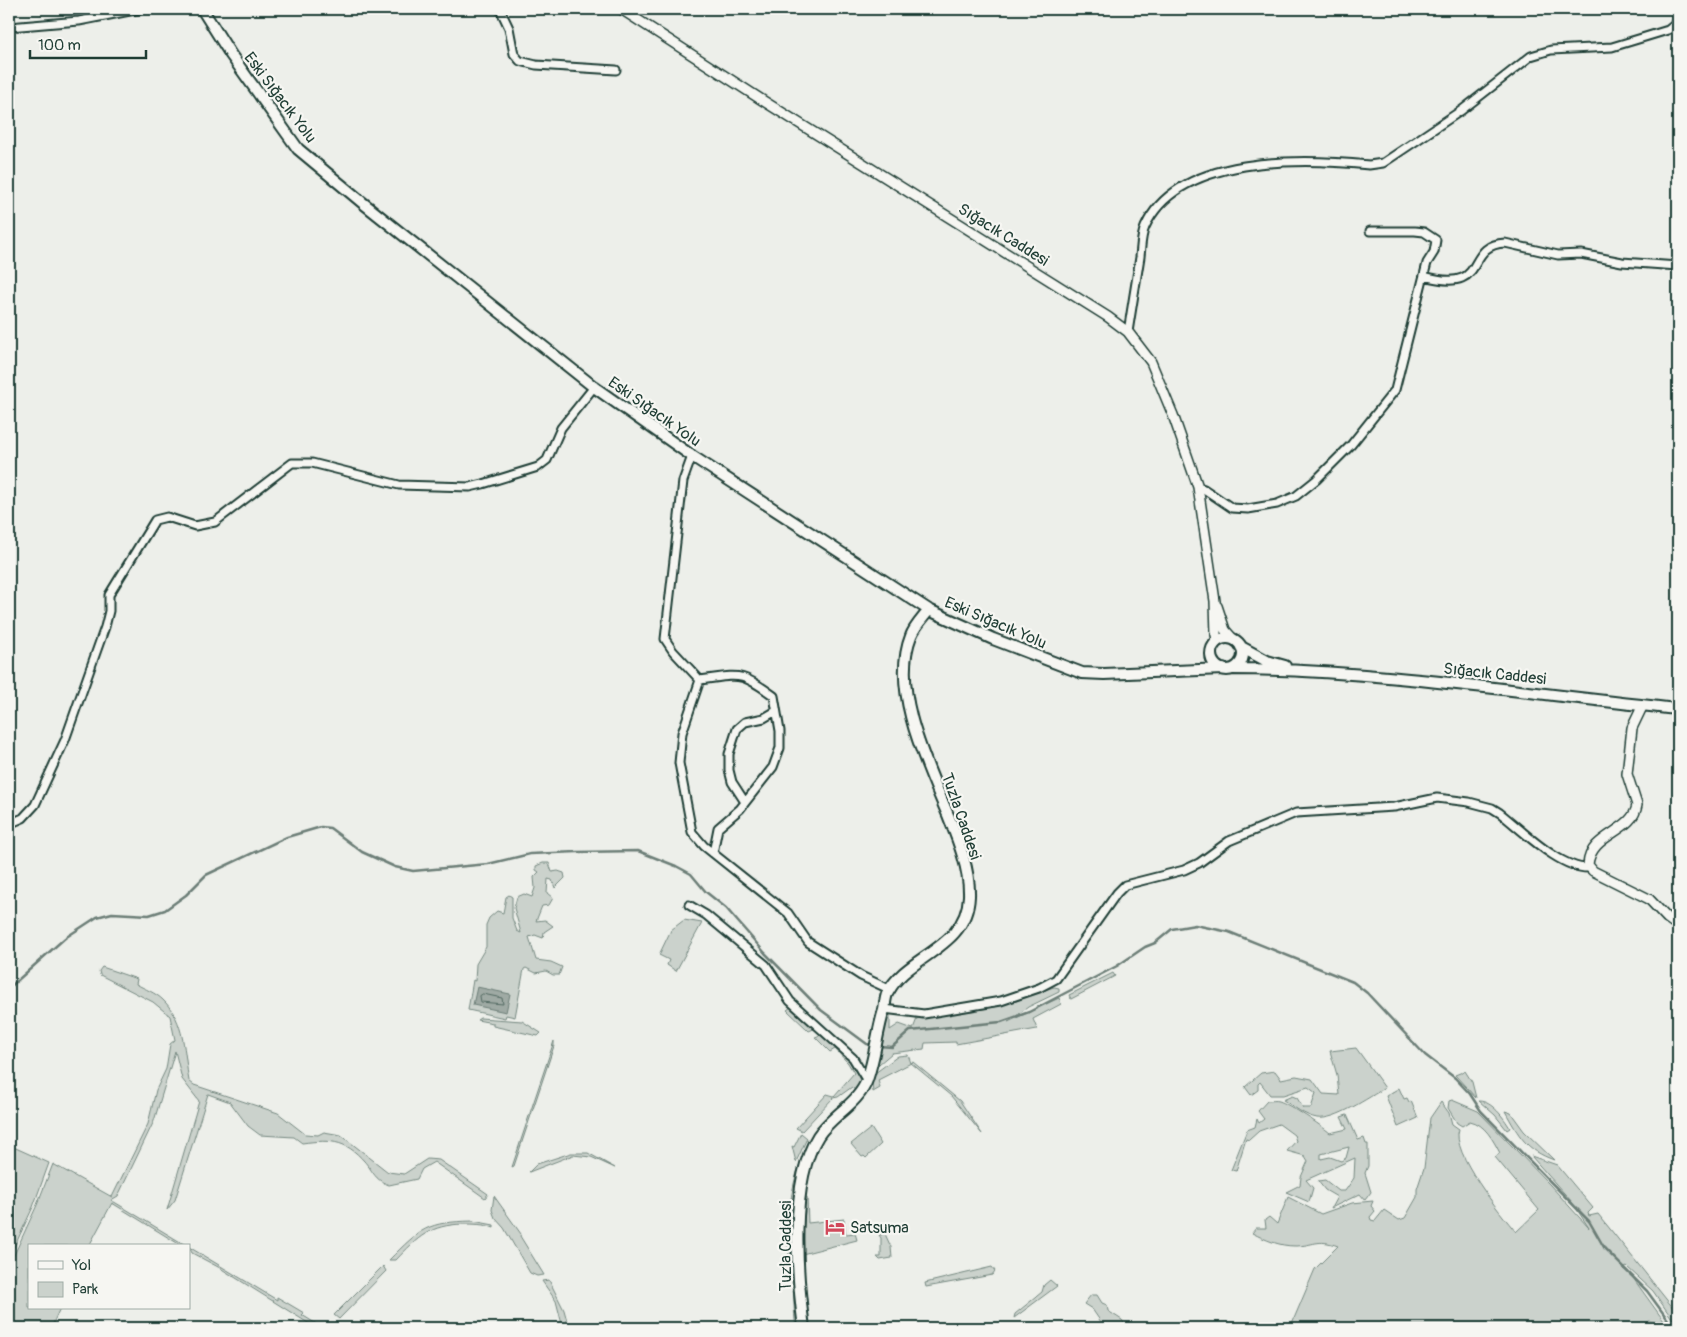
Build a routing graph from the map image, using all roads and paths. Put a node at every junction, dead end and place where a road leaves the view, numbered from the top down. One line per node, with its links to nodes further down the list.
1 (140, 9): 6 (street)
2 (202, 9): 12 (main road, Eski Sığacık Yolu)
3 (500, 9): 7 (street)
4 (621, 9): 11 (street, Sığacık Caddesi)
5 (1678, 22): 11 (street)
6 (9, 27)
7 (616, 70)
8 (1370, 231): 10 (street)
9 (1678, 266): 10 (street)
10 (1424, 276): 14 (street)
11 (1128, 332): 14 (street, Sığacık Caddesi)
12 (594, 387): 13 (main road, Eski Sığacık Yolu); 28 (street)
13 (692, 456): 16 (main road, Eski Sığacık Yolu); 23 (street)
14 (1198, 487): 15 (street, Sığacık Caddesi)
15 (1215, 601): 17 (street); 18 (street)
16 (929, 610): 21 (main road, Eski Sığacık Yolu); 33 (main road, Tuzla Caddesi)
17 (1233, 639): 18 (main road); 19 (main road)
18 (1215, 645): 20 (main road); 21 (main road)
19 (1241, 647): 20 (main road); 22 (main road)
20 (1228, 669): 21 (main road, Eski Sığacık Yolu); 22 (main road, Eski Sığacık Yolu)
21 (1192, 670)
22 (1308, 671): 24 (main road, Sığacık Caddesi)
23 (700, 680): 26 (street); 29 (street)
24 (1643, 705): 25 (main road, Sığacık Caddesi); 30 (street)
25 (1678, 709)
26 (776, 711): 27 (street); 27 (street)
27 (745, 802): 29 (street)
28 (9, 824)
29 (713, 853): 33 (street)
30 (1590, 868): 32 (street); 34 (street)
31 (689, 905): 35 (street)
32 (1678, 926)
33 (891, 990): 34 (main road, Tuzla Caddesi)
34 (884, 1009): 35 (main road, Tuzla Caddesi)
35 (867, 1081): 36 (main road, Tuzla Caddesi)
36 (804, 1328)

